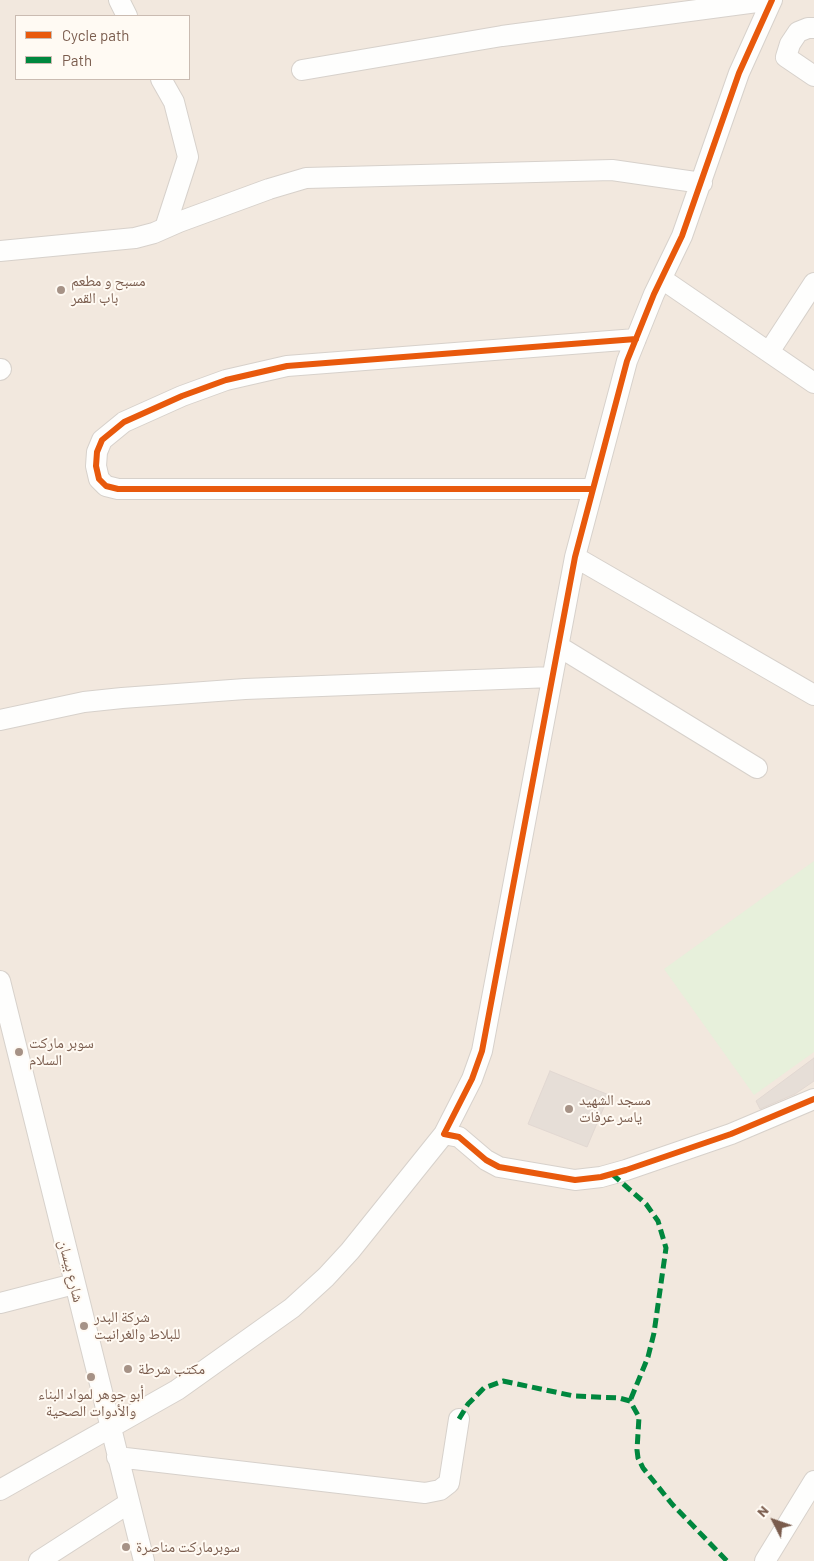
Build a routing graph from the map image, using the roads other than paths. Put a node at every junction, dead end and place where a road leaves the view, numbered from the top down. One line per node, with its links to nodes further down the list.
1 (119, 0): 3 (street)
2 (772, 0): 5 (street); 8 (street)
3 (126, 15)
4 (814, 28): 6 (street)
5 (302, 70)
6 (814, 76)
7 (162, 80): 9 (street)
8 (702, 183): 9 (street); 11 (street)
9 (166, 228): 10 (street)
10 (0, 251)
11 (662, 278): 13 (street); 14 (street)
12 (814, 282): 14 (street)
13 (636, 340): 16 (street); 16 (street)
14 (769, 352): 15 (street)
15 (814, 383)
16 (593, 489): 17 (street)
17 (575, 556): 18 (street); 20 (street)
18 (558, 646): 19 (street); 22 (street)
19 (552, 677): 21 (street); 26 (street)
20 (814, 694)
21 (0, 720)
22 (757, 768)
23 (0, 981): 24 (street, شارع بيسان)
24 (8, 1050): 27 (street, شارع بيسان)
25 (814, 1099): 26 (street)
26 (444, 1134): 30 (street)
27 (74, 1284): 28 (street); 30 (street, شارع بيسان)
28 (0, 1303)
29 (459, 1419): 31 (street)
30 (110, 1426): 31 (street, شارع بيسان); 33 (street)
31 (117, 1457): 34 (street, شارع بيسان)
32 (814, 1482): 37 (street)
33 (0, 1490)
34 (129, 1503): 35 (street); 36 (street, شارع بيسان)
35 (40, 1561)
36 (144, 1561)
37 (765, 1561)

